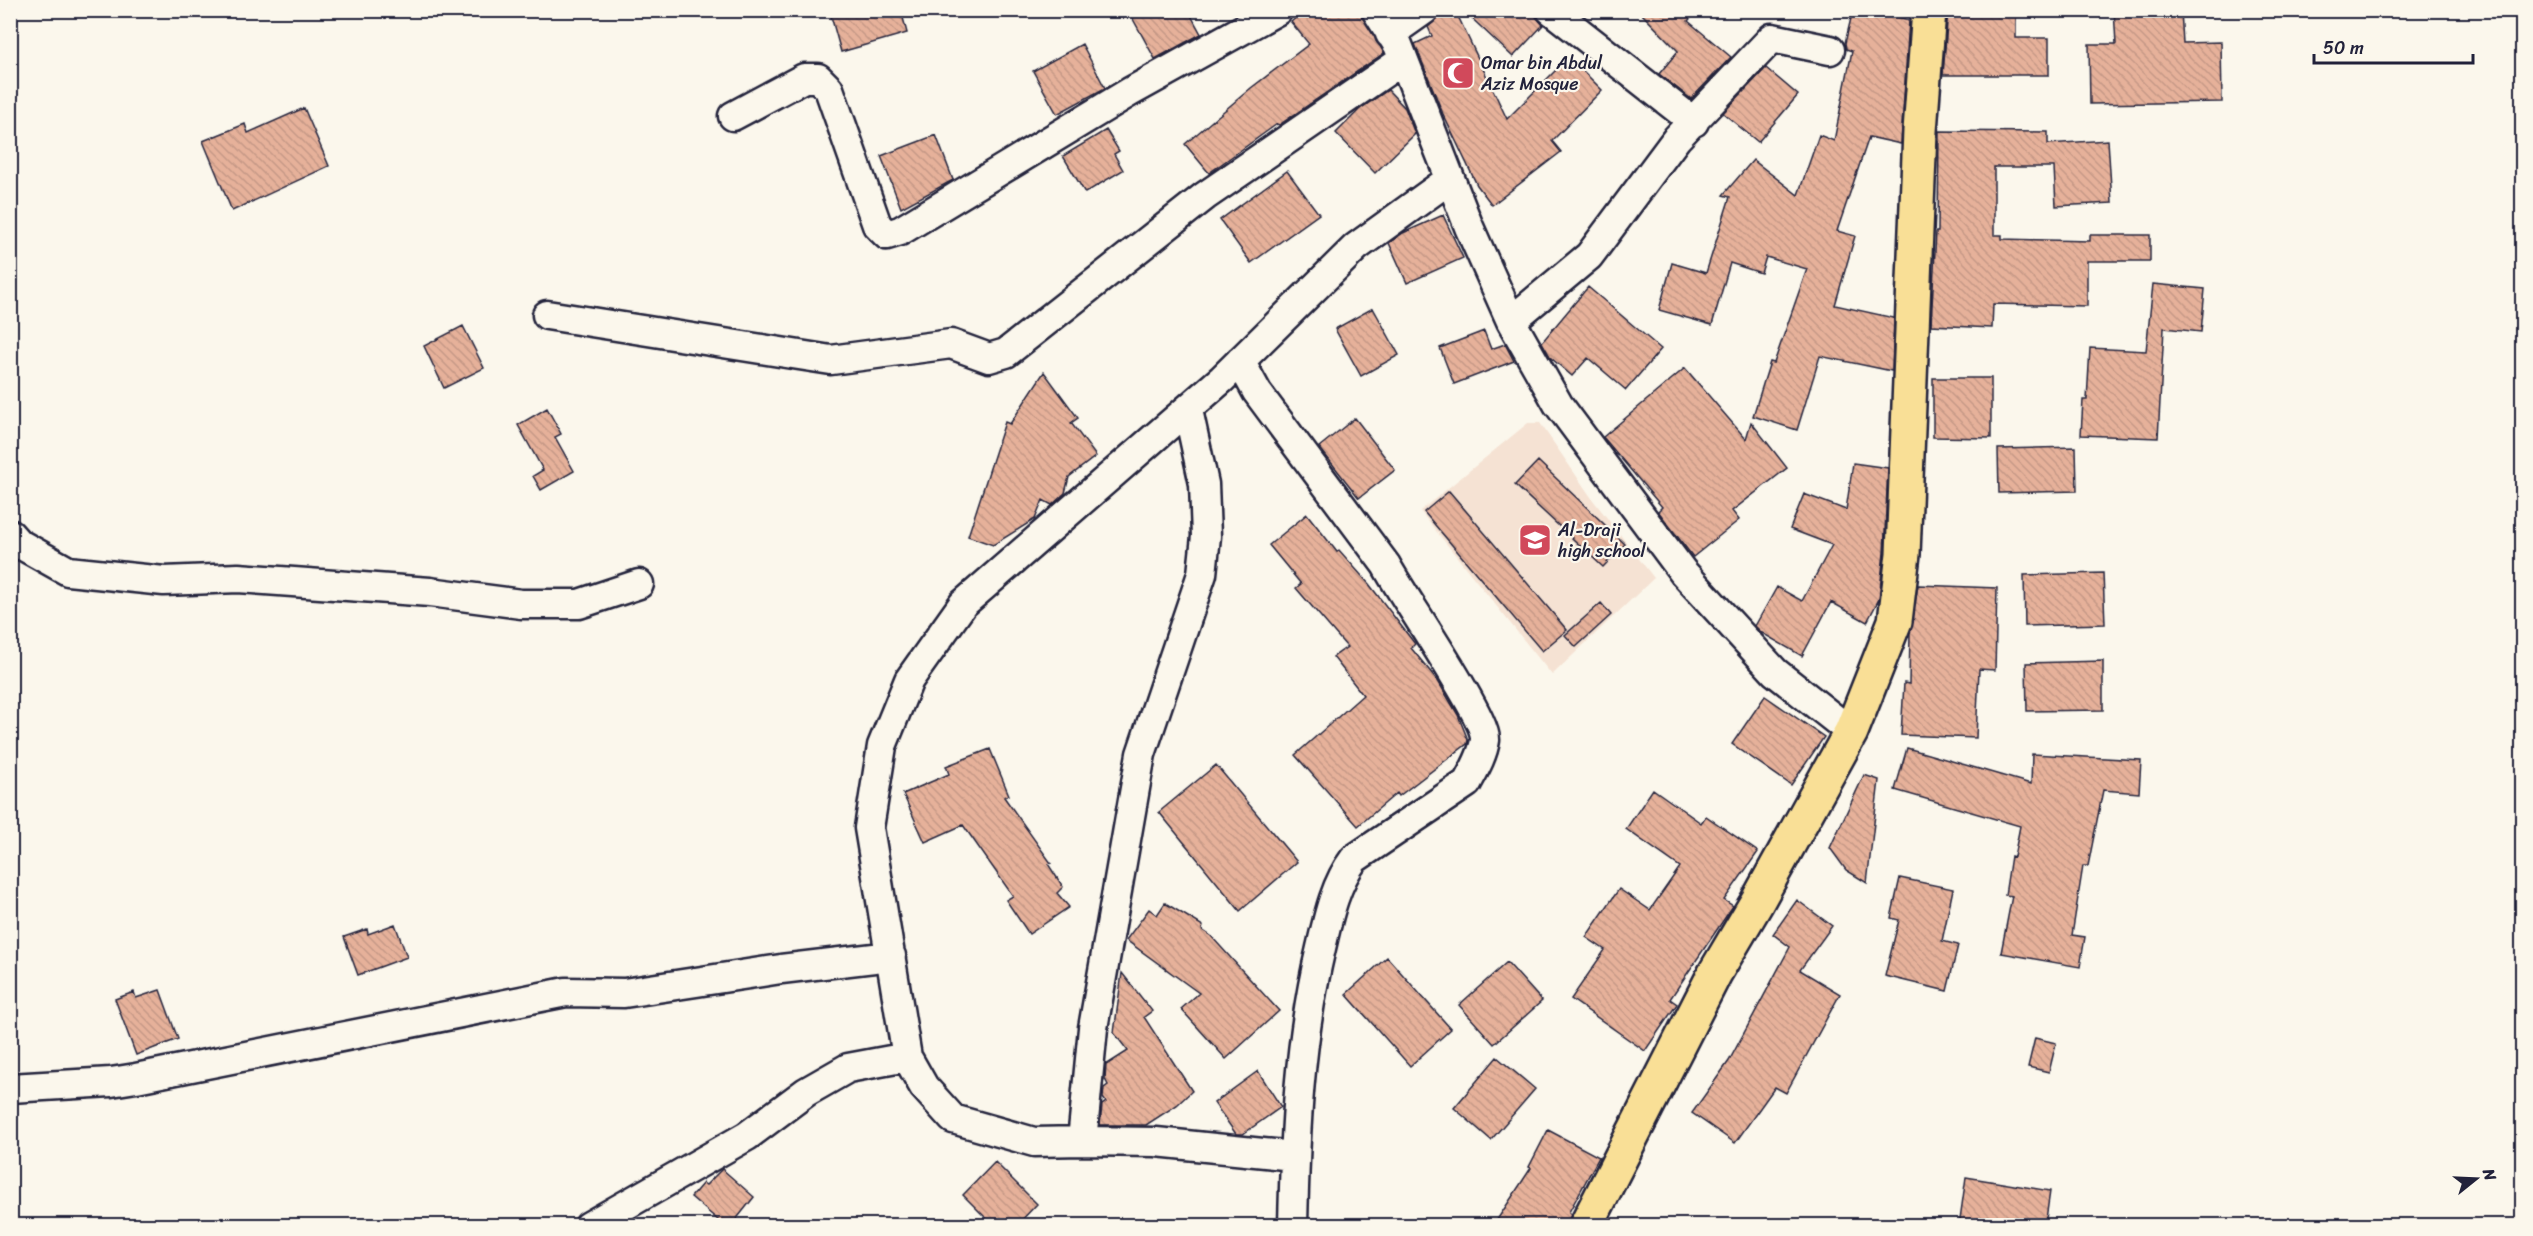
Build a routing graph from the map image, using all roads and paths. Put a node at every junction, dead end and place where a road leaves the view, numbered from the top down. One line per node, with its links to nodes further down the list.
1 (1278, 10): 8 (street)
2 (1424, 10): 5 (street)
3 (1551, 10): 9 (street)
4 (1929, 10): 17 (main road)
5 (1383, 22): 7 (street)
6 (1830, 50): 9 (street)
7 (1403, 60): 10 (street); 11 (street)
8 (733, 116)
9 (1694, 122): 12 (street)
10 (1450, 179): 12 (street); 13 (street)
11 (548, 315)
12 (1511, 321): 17 (street)
13 (1240, 361): 14 (street); 23 (street)
14 (1188, 410): 19 (street); 22 (street)
15 (10, 534): 16 (street)
16 (639, 584)
17 (1851, 732): 18 (main road)
18 (1757, 902): 26 (main road); 27 (main road)
19 (891, 956): 20 (street); 21 (street)
20 (907, 1058): 22 (street); 24 (street)
21 (10, 1088)
22 (1082, 1141): 23 (street)
23 (1294, 1156): 25 (street)
24 (590, 1226)
25 (1293, 1226)
26 (1586, 1226)
27 (1607, 1226)

